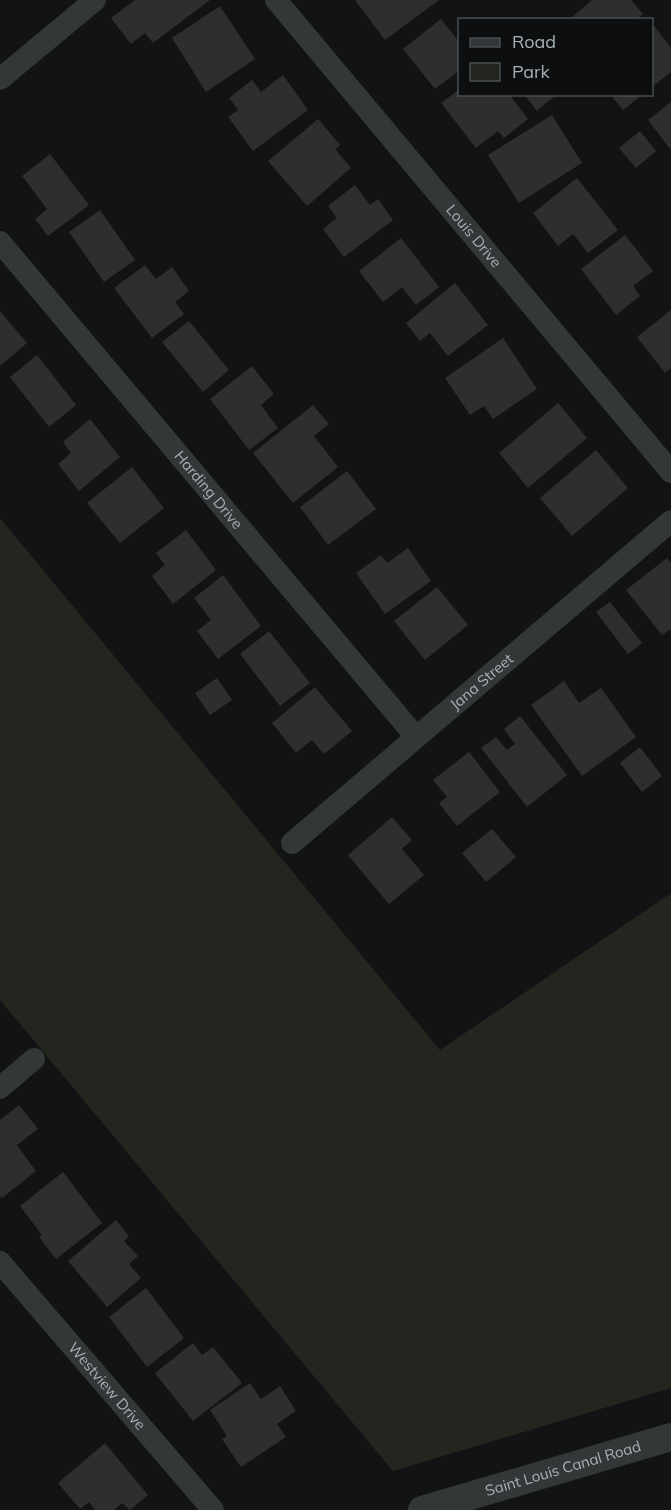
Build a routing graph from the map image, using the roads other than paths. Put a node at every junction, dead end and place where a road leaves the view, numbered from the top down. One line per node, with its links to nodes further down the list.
1 (95, 0): 3 (street)
2 (276, 0): 5 (street, Louis Drive)
3 (0, 79)
4 (0, 242): 7 (street, Harding Drive)
5 (671, 472)
6 (671, 521): 7 (street, Jana Street)
7 (416, 737): 8 (street, Jana Street)
8 (292, 843)
9 (34, 1059): 10 (street)
10 (0, 1088)
11 (0, 1262): 13 (street, Westview Drive)
12 (671, 1437): 14 (street, Saint Louis Canal Road)
13 (213, 1510)
14 (422, 1510)

